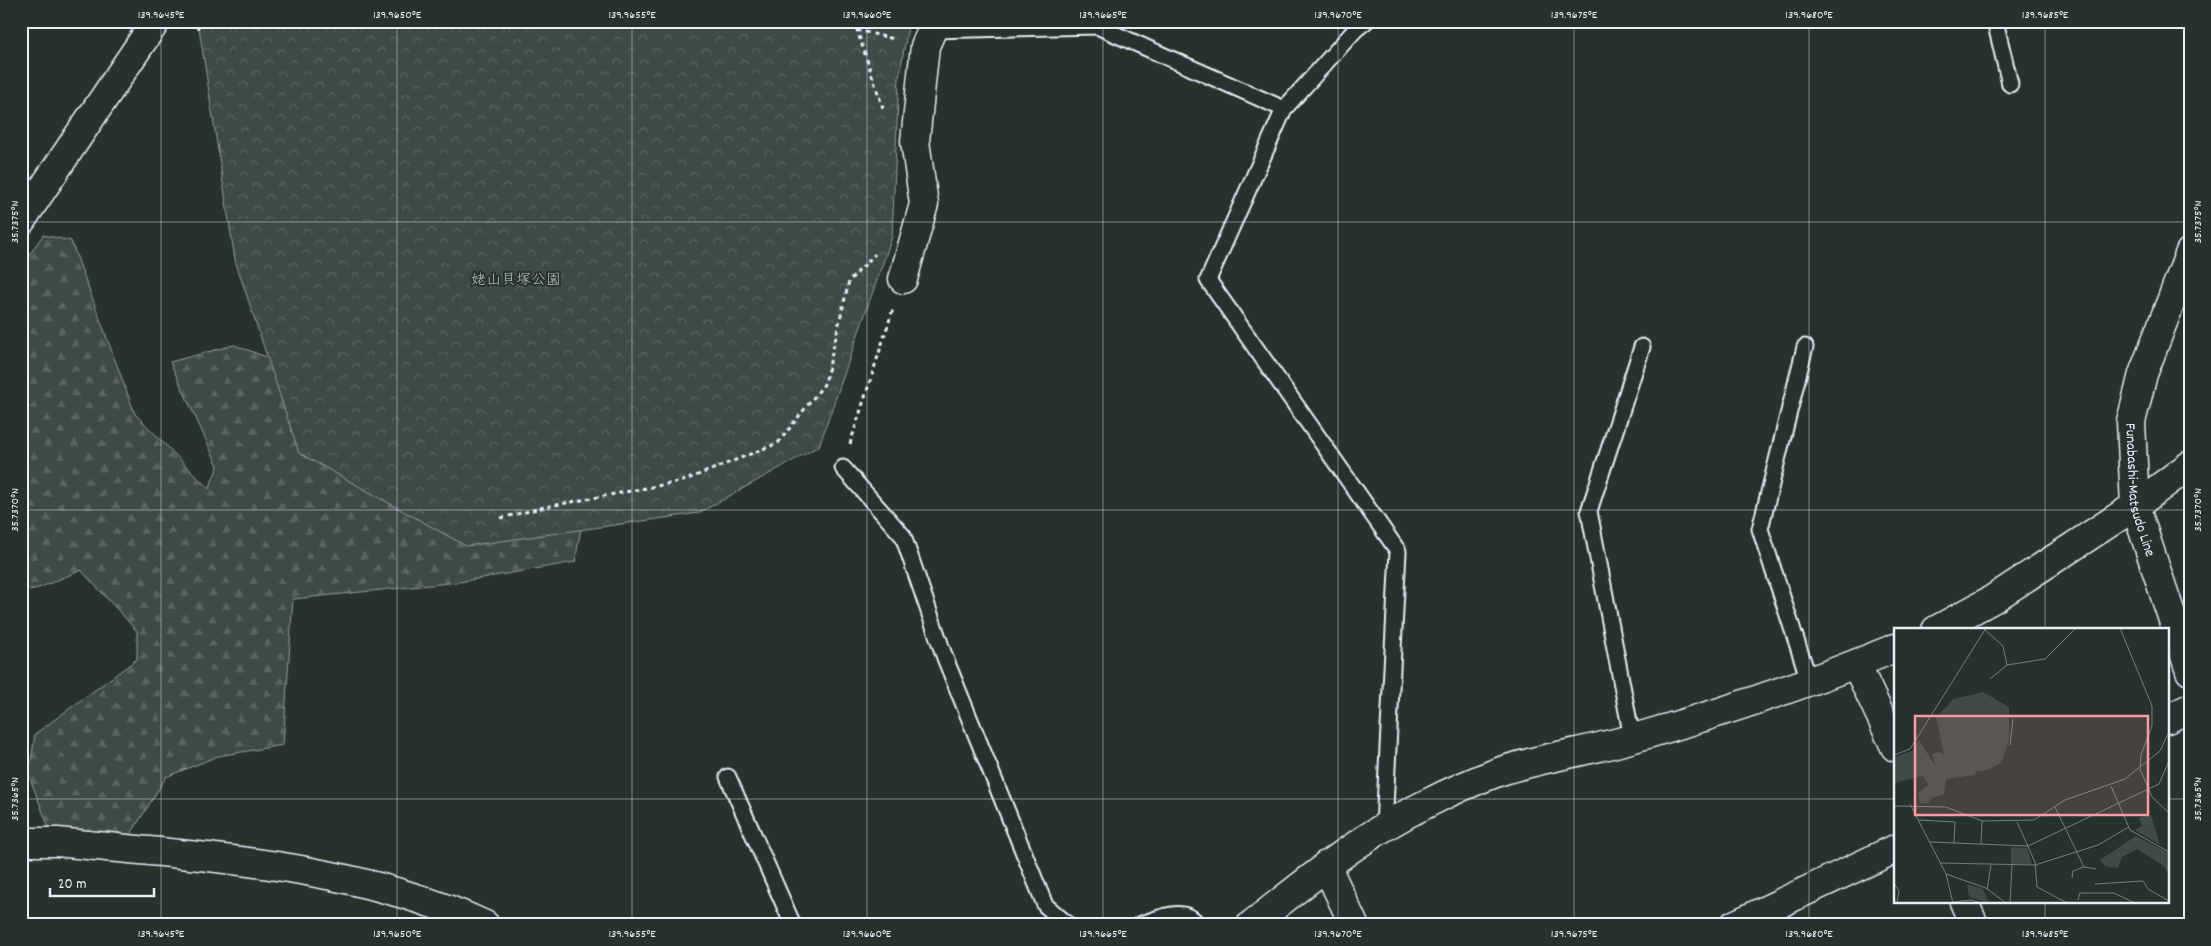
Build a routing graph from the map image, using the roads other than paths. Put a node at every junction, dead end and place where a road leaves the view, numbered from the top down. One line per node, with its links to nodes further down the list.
1 (156, 21): 7 (street)
2 (1366, 21): 6 (lane)
3 (1995, 21): 5 (lane)
4 (929, 38): 6 (lane); 9 (street)
5 (2010, 84)
6 (1284, 109): 25 (lane)
7 (21, 221)
8 (2190, 252): 14 (street, Funabashi-Matsudo Line)
9 (903, 279)
10 (1642, 347): 22 (lane)
11 (1805, 347): 19 (lane)
12 (2190, 465): 14 (street)
13 (842, 468): 32 (lane)
14 (2135, 506): 15 (street); 18 (street, Funabashi-Matsudo Line)
15 (1940, 628)
16 (1894, 648): 17 (street)
17 (1856, 664): 19 (street); 23 (street)
18 (2190, 671)
19 (1809, 680): 22 (street)
20 (2190, 708): 21 (street)
21 (2168, 719)
22 (1632, 738): 25 (street)
23 (1894, 746)
24 (728, 777): 31 (lane)
25 (1384, 827): 28 (street)
26 (21, 842): 30 (street)
27 (1894, 849): 37 (street)
28 (1326, 865): 35 (street); 36 (street)
29 (1965, 904): 38 (street)
30 (485, 925)
31 (793, 925)
32 (1068, 925)
33 (1139, 925): 34 (lane)
34 (1198, 925)
35 (1251, 925)
36 (1354, 925)
37 (1734, 925)
38 (1974, 925)

